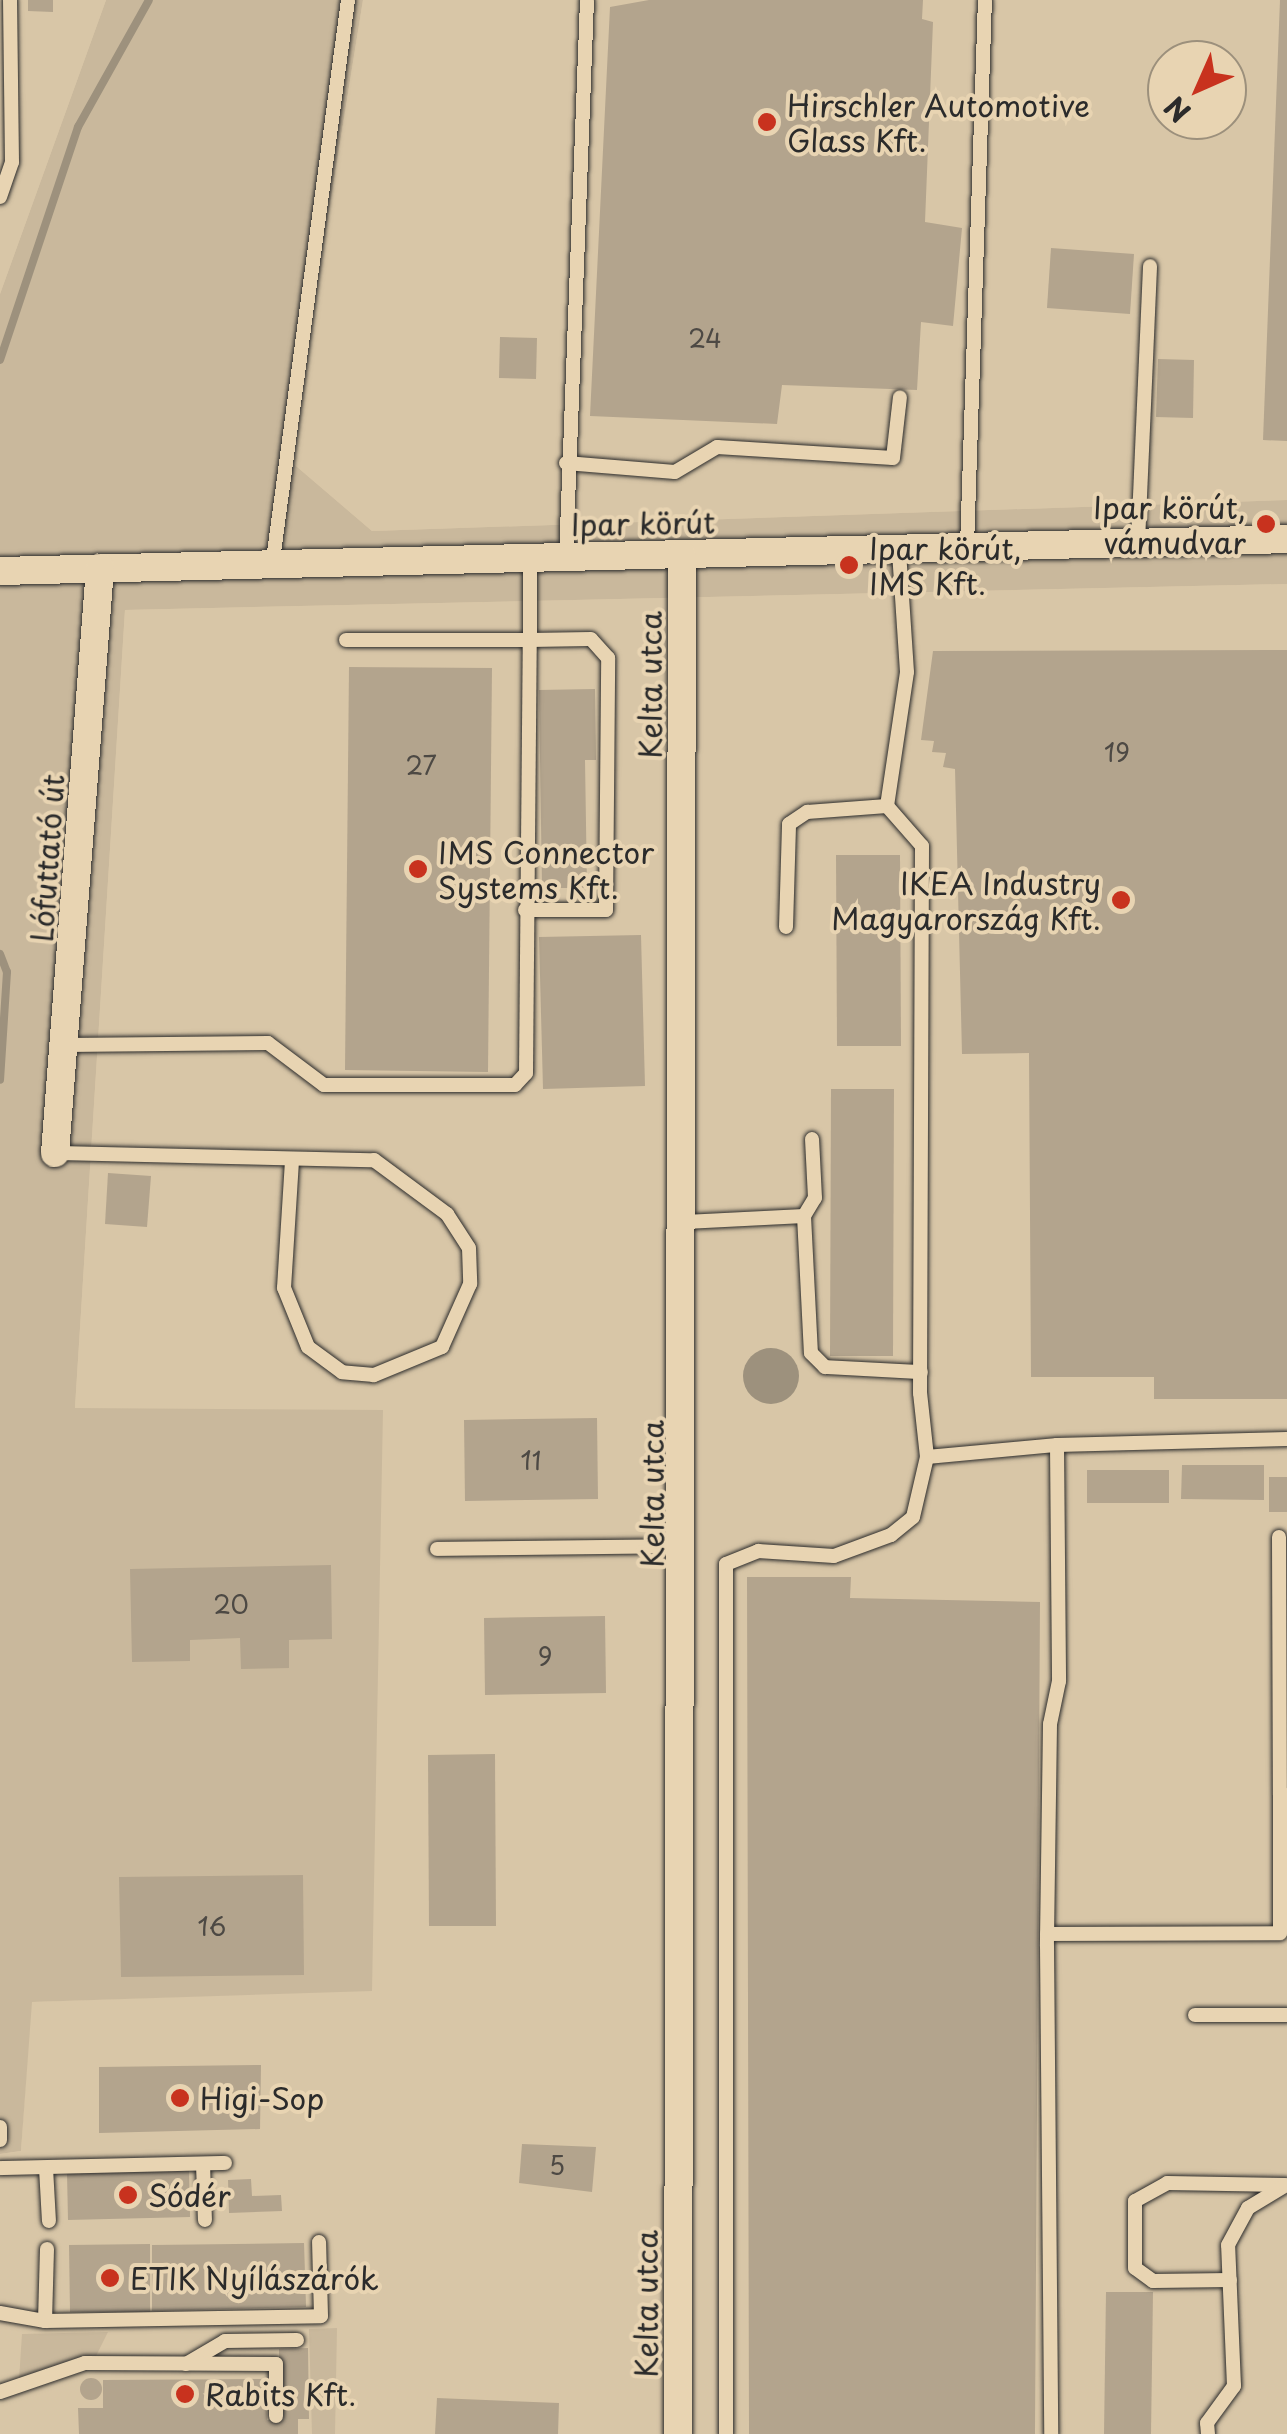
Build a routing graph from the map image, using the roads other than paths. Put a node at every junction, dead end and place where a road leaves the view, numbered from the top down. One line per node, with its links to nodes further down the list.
1 (10, 0): 5 (lane)
2 (348, 0): 16 (lane)
3 (587, 0): 8 (lane)
4 (985, 0): 11 (lane)
5 (0, 197)
6 (1150, 266): 10 (lane)
7 (900, 397): 8 (lane)
8 (566, 463): 14 (lane)
9 (1287, 539): 10 (street, Ipar körút)
10 (1138, 542): 11 (street, Ipar körút)
11 (966, 547): 12 (street, Ipar körút)
12 (899, 550): 13 (street, Ipar körút); 21 (lane)
13 (682, 555): 14 (street, Ipar körút); 29 (street, Kelta utca)
14 (566, 556): 15 (street, Ipar körút)
15 (530, 558): 16 (street, Ipar körút); 20 (lane)
16 (273, 560): 17 (street, Ipar körút)
17 (100, 568): 18 (street, Ipar körút); 24 (street, Lófuttató út)
18 (11, 570)
19 (346, 640): 20 (lane)
20 (530, 640): 22 (lane); 22 (lane)
21 (887, 806): 23 (lane); 30 (lane)
22 (525, 910): 24 (lane)
23 (786, 926)
24 (66, 1045): 26 (street, Lófuttató út)
25 (812, 1140): 28 (lane)
26 (55, 1153): 27 (lane)
27 (292, 1160): 27 (lane)
28 (804, 1216): 29 (lane); 30 (lane)
29 (686, 1222): 35 (street, Kelta utca)
30 (920, 1372): 33 (lane)
31 (1287, 1439): 32 (lane)
32 (1058, 1445): 33 (lane); 38 (lane)
33 (928, 1456): 60 (lane)
34 (1280, 1537): 37 (lane)
35 (685, 1546): 36 (lane); 59 (street, Kelta utca)
36 (436, 1549)
37 (1283, 1795): 38 (lane)
38 (1047, 1934): 61 (lane)
39 (1287, 2014): 40 (lane)
40 (1194, 2015)
41 (0, 2127): 42 (lane)
42 (0, 2140)
43 (226, 2163): 44 (lane)
44 (203, 2164): 46 (lane); 48 (lane)
45 (0, 2168): 46 (lane)
46 (46, 2168): 49 (lane)
47 (1286, 2185): 52 (lane); 52 (lane)
48 (205, 2220)
49 (49, 2221)
50 (319, 2242): 54 (lane)
51 (47, 2249): 54 (lane)
52 (1230, 2280): 62 (lane)
53 (0, 2313): 54 (lane)
54 (45, 2322)
55 (297, 2340): 56 (lane)
56 (186, 2364): 57 (lane); 58 (lane)
57 (0, 2392)
58 (276, 2416)
59 (678, 2434)
60 (726, 2434)
61 (1050, 2434)
62 (1208, 2434)

